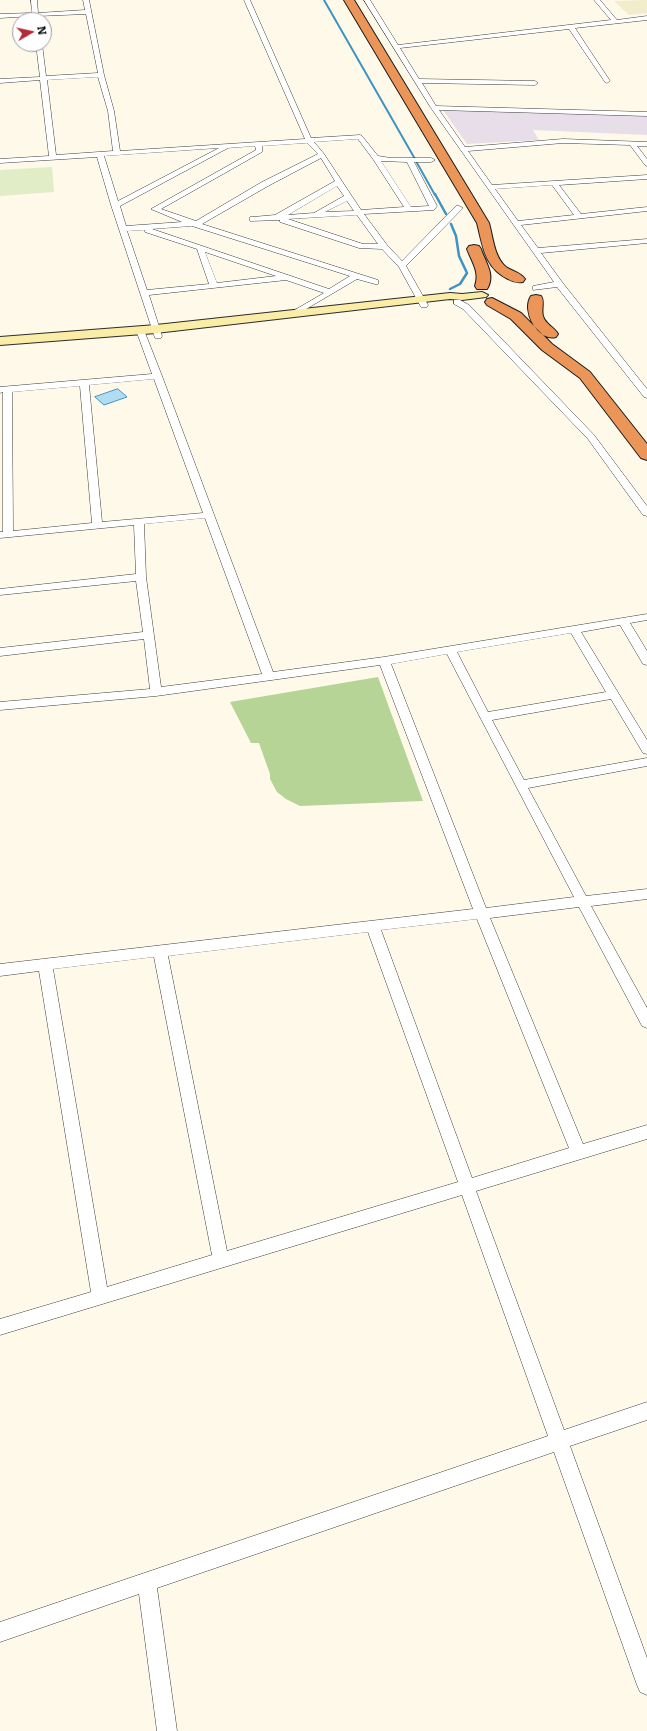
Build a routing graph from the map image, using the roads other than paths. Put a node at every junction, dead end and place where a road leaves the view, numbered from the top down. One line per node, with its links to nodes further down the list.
1 (34, 0): 8 (street)
2 (86, 0): 9 (street)
3 (247, 0): 26 (street)
4 (338, 0): 37 (highway)
5 (349, 0): 24 (highway)
6 (367, 0): 16 (street)
7 (597, 0): 14 (street)
8 (35, 12)
9 (88, 12): 10 (street); 18 (street)
10 (52, 15)
11 (0, 16): 12 (street)
12 (12, 16)
13 (647, 18): 14 (street)
14 (615, 21): 15 (street)
15 (571, 27): 16 (street); 22 (street)
16 (397, 47): 21 (street)
17 (40, 52): 19 (street)
18 (101, 74): 19 (street); 32 (street)
19 (43, 78): 20 (street); 35 (street)
20 (0, 81)
21 (418, 81): 23 (street); 24 (street)
22 (607, 81)
23 (535, 83)
24 (425, 108): 25 (street); 31 (street); 69 (highway)
25 (647, 114)
26 (309, 141): 27 (street); 34 (street); 36 (street)
27 (258, 144): 30 (street); 58 (street)
28 (632, 144): 29 (street); 31 (street); 40 (street)
29 (647, 144)
30 (230, 146): 32 (street); 48 (street)
31 (462, 148): 45 (street)
32 (117, 153): 33 (street)
33 (100, 154): 35 (street); 48 (street)
34 (322, 155): 43 (street); 58 (street)
35 (53, 157): 38 (street)
36 (376, 158): 39 (street); 50 (street)
37 (431, 160): 39 (street); 41 (highway)
38 (0, 161)
39 (410, 161): 50 (street)
40 (647, 164)
41 (438, 172)
42 (647, 177): 44 (street)
43 (339, 182): 47 (street); 55 (street)
44 (554, 183): 45 (street); 54 (street)
45 (490, 187): 57 (street)
46 (452, 196): 52 (highway)
47 (348, 197): 51 (street); 53 (street)
48 (115, 205): 60 (street)
49 (647, 209): 54 (street)
50 (409, 210): 51 (street)
51 (360, 213): 53 (street); 63 (street)
52 (462, 213): 66 (street)
53 (314, 216): 55 (street)
54 (580, 217): 57 (street)
55 (275, 218): 56 (street); 63 (street)
56 (253, 219)
57 (516, 223): 65 (street)
58 (194, 224): 59 (street); 67 (street)
59 (142, 228): 60 (street); 64 (street)
60 (123, 229): 74 (street)
61 (473, 239): 76 (highway)
62 (645, 243): 65 (street)
63 (384, 247): 66 (street)
64 (200, 248): 68 (street); 72 (street)
65 (536, 251): 71 (street)
66 (402, 266): 78 (street)
67 (356, 276): 70 (street); 73 (street)
68 (288, 278): 72 (street); 73 (street)
69 (518, 279): 75 (highway); 76 (highway)
70 (375, 282)
71 (559, 284): 75 (street); 88 (street)
72 (214, 285): 74 (street)
73 (330, 292): 79 (street)
74 (145, 293): 80 (street)
75 (536, 293): 76 (highway); 86 (highway)
76 (486, 294): 77 (street); 89 (highway)
77 (459, 299): 78 (street); 90 (street)
78 (422, 302): 79 (street); 80 (street)
79 (296, 313): 80 (street)
80 (157, 332): 81 (street)
81 (141, 334): 82 (street); 83 (street); 84 (street)
82 (0, 341)
83 (0, 348)
84 (158, 376): 85 (street); 91 (street)
85 (84, 383): 87 (street); 93 (street)
86 (609, 383)
87 (4, 389): 94 (street)
88 (647, 395)
89 (647, 455)
90 (647, 513)
91 (209, 515): 92 (street); 105 (street)
92 (138, 522): 93 (street); 95 (street)
93 (97, 526): 94 (street)
94 (4, 535)
95 (142, 576): 96 (street); 100 (street)
96 (0, 592)
97 (647, 616): 98 (street)
98 (623, 620): 99 (street); 104 (street)
99 (574, 629): 101 (street); 107 (street)
100 (149, 635): 102 (street); 106 (street)
101 (450, 650): 103 (street); 109 (street)
102 (0, 652)
103 (384, 661): 105 (street); 115 (street)
104 (647, 661)
105 (269, 676): 106 (street)
106 (156, 692): 108 (street)
107 (613, 695): 109 (street); 110 (street)
108 (0, 706)
109 (485, 717): 112 (street)
110 (647, 750)
111 (647, 762): 112 (street)
112 (520, 785): 114 (street)
113 (647, 894): 114 (street)
114 (583, 902): 115 (street); 120 (street)
115 (482, 914): 116 (street); 122 (street)
116 (373, 926): 117 (street); 123 (street)
117 (160, 952): 118 (street); 124 (street)
118 (45, 965): 119 (street); 125 (street)
119 (0, 970)
120 (647, 1022)
121 (647, 1132): 122 (street)
122 (579, 1153): 123 (street)
123 (467, 1187): 124 (street); 128 (street)
124 (221, 1261): 125 (street)
125 (100, 1297): 126 (street)
126 (0, 1327)
127 (647, 1411): 128 (street)
128 (559, 1441): 129 (street); 131 (street)
129 (146, 1583): 130 (street); 132 (street)
130 (0, 1632)
131 (647, 1685)
132 (167, 1731)

